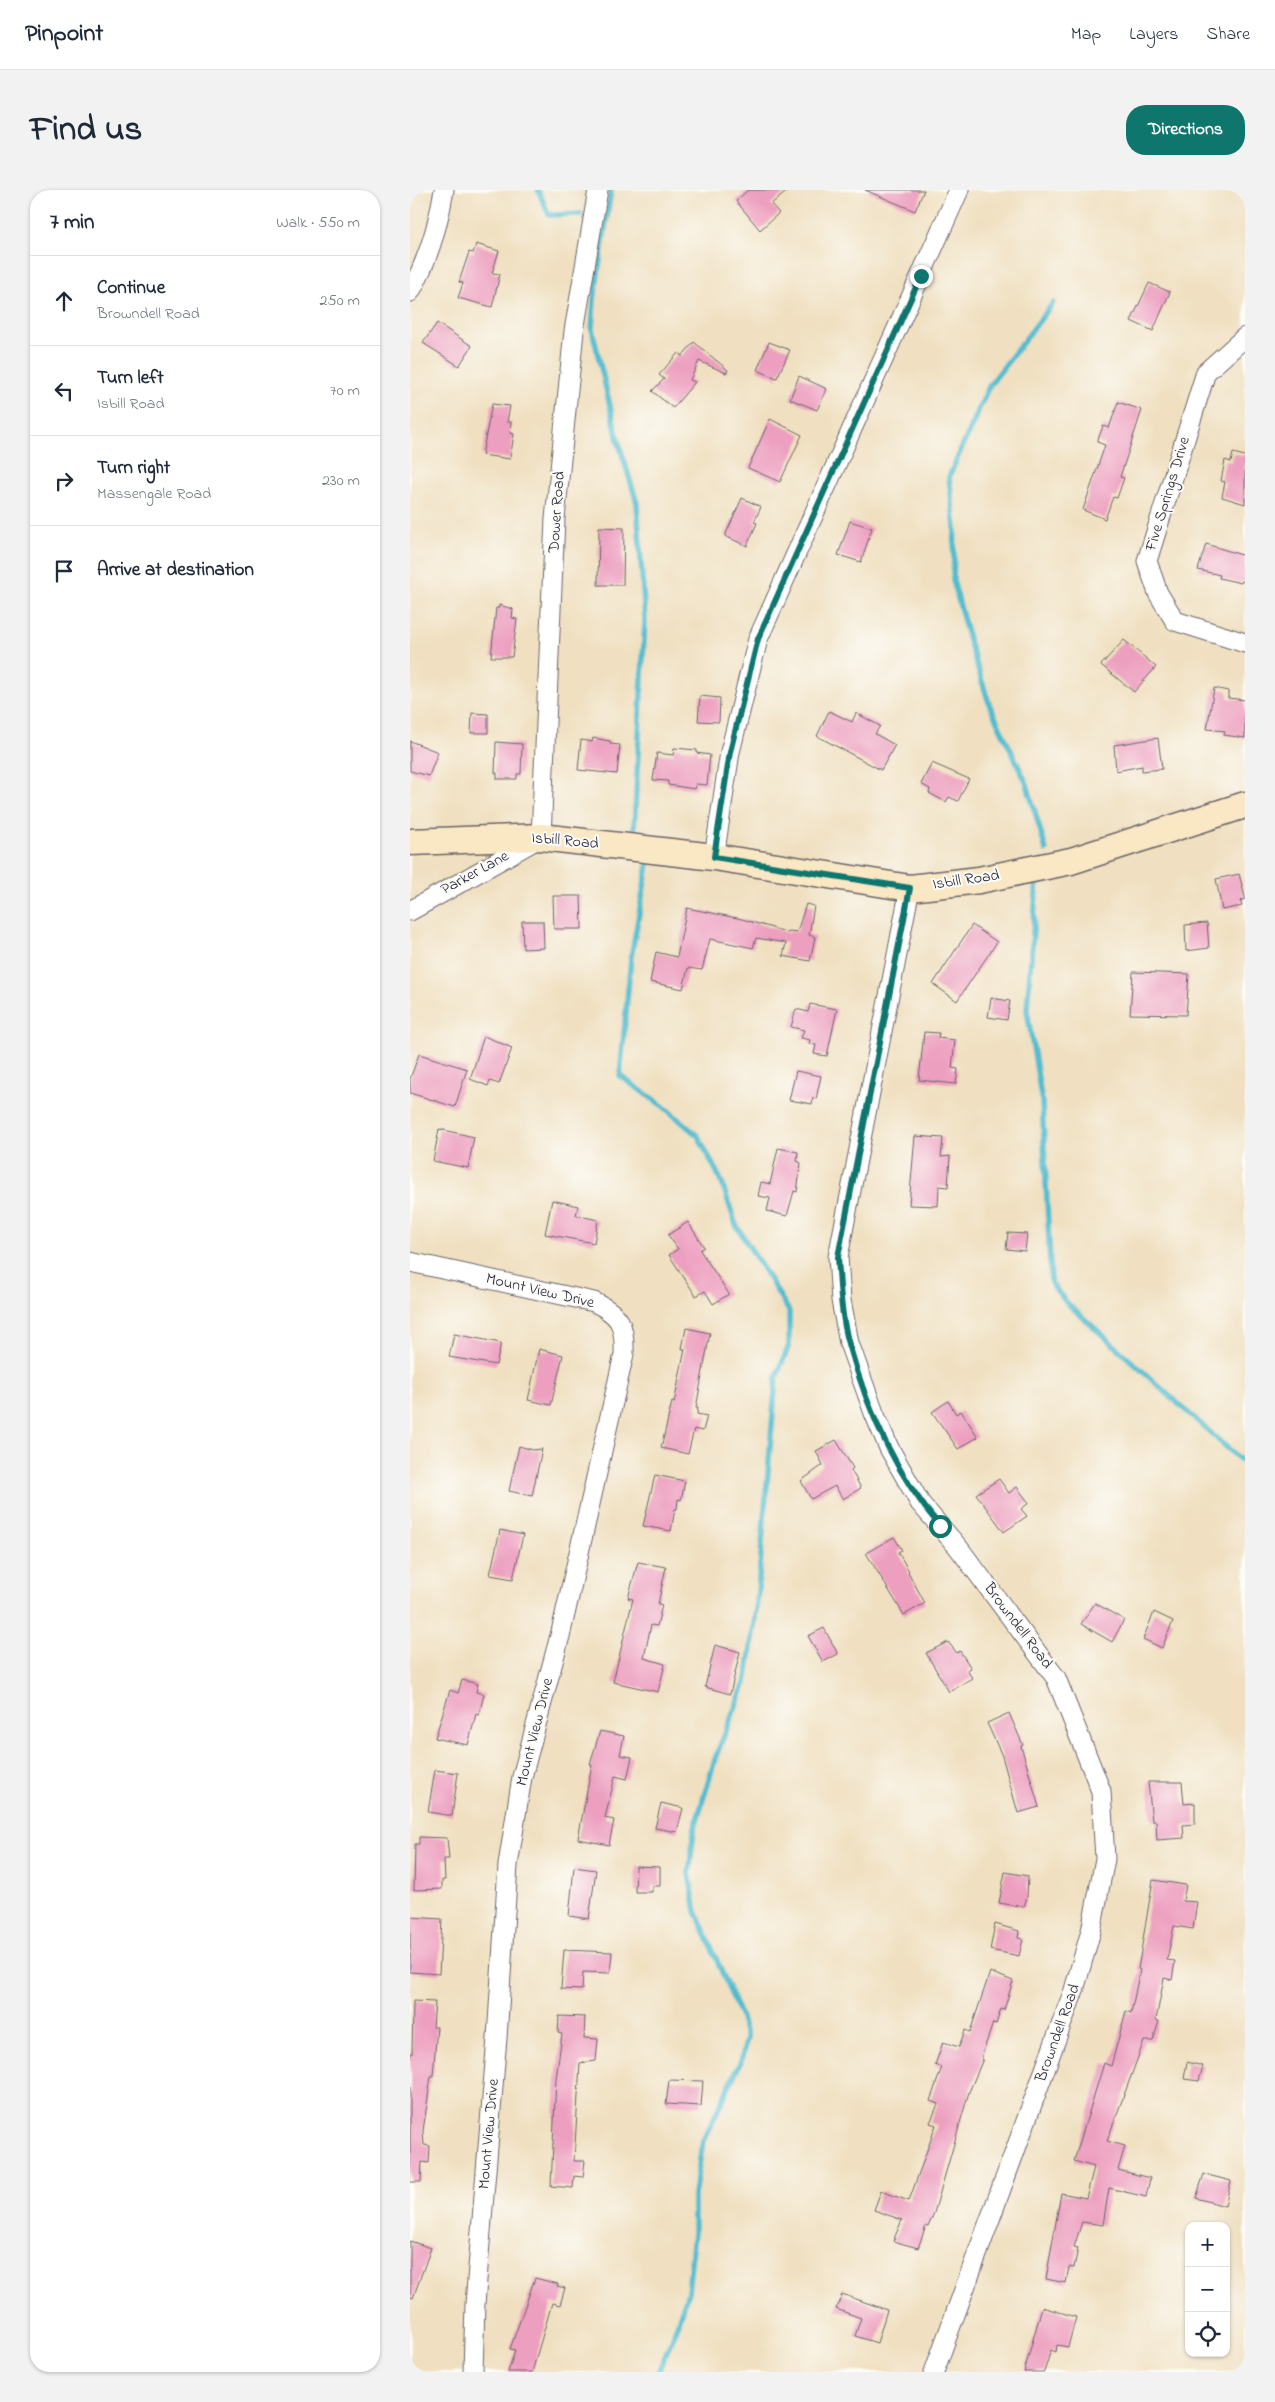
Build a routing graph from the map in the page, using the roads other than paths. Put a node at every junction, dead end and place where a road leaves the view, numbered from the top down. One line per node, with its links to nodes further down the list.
1 (444, 190): 4 (street)
2 (598, 190): 8 (street, Dower Road)
3 (959, 190): 10 (street)
4 (410, 292)
5 (1245, 338): 6 (street, Five Springs Drive)
6 (1245, 643)
7 (1245, 805): 11 (street, Isbill Road)
8 (542, 837): 9 (street, Isbill Road); 10 (street, Isbill Road); 12 (street, Parker Lane)
9 (410, 842)
10 (714, 857): 11 (street, Isbill Road)
11 (910, 888): 15 (street, Browndell Road)
12 (410, 911)
13 (410, 1262): 14 (street, Mount View Drive)
14 (473, 2372)
15 (934, 2372)

